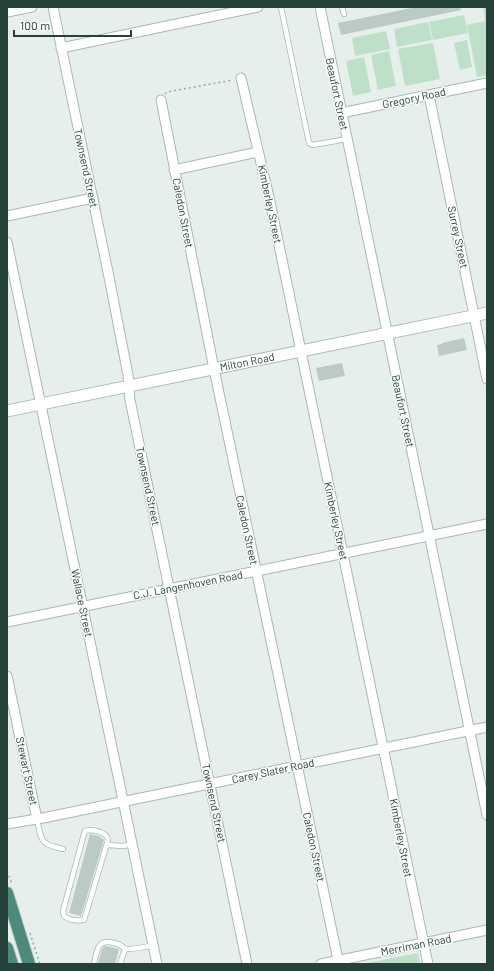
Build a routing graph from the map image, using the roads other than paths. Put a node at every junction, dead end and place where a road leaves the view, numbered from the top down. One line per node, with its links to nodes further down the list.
1 (32, 7): 7 (street)
2 (53, 7): 9 (street, Townsend Street)
3 (258, 7): 9 (street)
4 (281, 7): 15 (lane)
5 (320, 7): 14 (street, Beaufort Street)
6 (342, 7): 8 (lane)
7 (7, 12)
8 (344, 14)
9 (61, 48): 18 (street, Townsend Street)
10 (241, 78): 16 (street, Kimberley Street)
11 (487, 83): 12 (street, Gregory Road)
12 (429, 95): 14 (street, Gregory Road); 22 (street, Surrey Street)
13 (161, 100): 17 (street, Caledon Street)
14 (341, 113): 15 (street, Beaufort Street)
15 (347, 139): 23 (street, Beaufort Street)
16 (258, 152): 17 (street); 24 (street, Kimberley Street)
17 (174, 170): 25 (street, Caledon Street)
18 (93, 198): 19 (street); 27 (street, Townsend Street)
19 (7, 216)
20 (7, 242): 28 (street, Wallace Street)
21 (487, 313): 22 (street, Milton Road)
22 (474, 316): 23 (street, Milton Road); 26 (street, Surrey Street)
23 (387, 333): 24 (street, Milton Road); 31 (street, Beaufort Street)
24 (300, 351): 25 (street, Milton Road); 32 (street, Kimberley Street)
25 (214, 369): 27 (street, Milton Road); 33 (street, Caledon Street)
26 (487, 378)
27 (128, 386): 28 (street, Milton Road); 34 (street, Townsend Street)
28 (41, 404): 29 (street, Milton Road); 35 (street, Wallace Street)
29 (7, 411)
30 (487, 524): 31 (street, C.J. Langenhoven Road)
31 (429, 535): 32 (street, C.J. Langenhoven Road); 39 (street, Beaufort Street)
32 (343, 553): 33 (street, C.J. Langenhoven Road); 40 (street, Kimberley Street)
33 (256, 571): 34 (street, C.J. Langenhoven Road); 41 (street, Caledon Street)
34 (170, 588): 35 (street, C.J. Langenhoven Road); 42 (street, Townsend Street)
35 (83, 606): 36 (street, C.J. Langenhoven Road); 43 (street, Wallace Street)
36 (7, 622)
37 (7, 676): 45 (street, Stewart Street)
38 (487, 727): 39 (street, Carey Slater Road)
39 (469, 731): 40 (street, Carey Slater Road); 44 (street, Beaufort Street)
40 (383, 748): 41 (street, Carey Slater Road); 52 (street, Kimberley Street)
41 (297, 766): 42 (street, Carey Slater Road); 56 (street, Caledon Street)
42 (210, 784): 43 (street, Carey Slater Road); 62 (street, Townsend Street)
43 (123, 802): 45 (street, Carey Slater Road); 47 (street, Wallace Street)
44 (487, 815)
45 (37, 819): 46 (street, Carey Slater Road); 49 (lane)
46 (9, 824)
47 (132, 844): 48 (lane); 53 (street, Wallace Street)
48 (107, 845): 48 (lane)
49 (63, 849)
50 (8, 898): 58 (highway)
51 (487, 930): 52 (street, Merriman Road)
52 (423, 943): 56 (street, Merriman Road); 64 (street, Kimberley Street)
53 (153, 945): 55 (lane); 61 (street, Wallace Street)
54 (7, 948): 57 (highway)
55 (125, 949): 59 (lane); 60 (lane)
56 (338, 960): 63 (street, Merriman Road)
57 (12, 964)
58 (29, 964)
59 (94, 964)
60 (120, 964)
61 (157, 964)
62 (247, 964)
63 (321, 964)
64 (428, 964)

